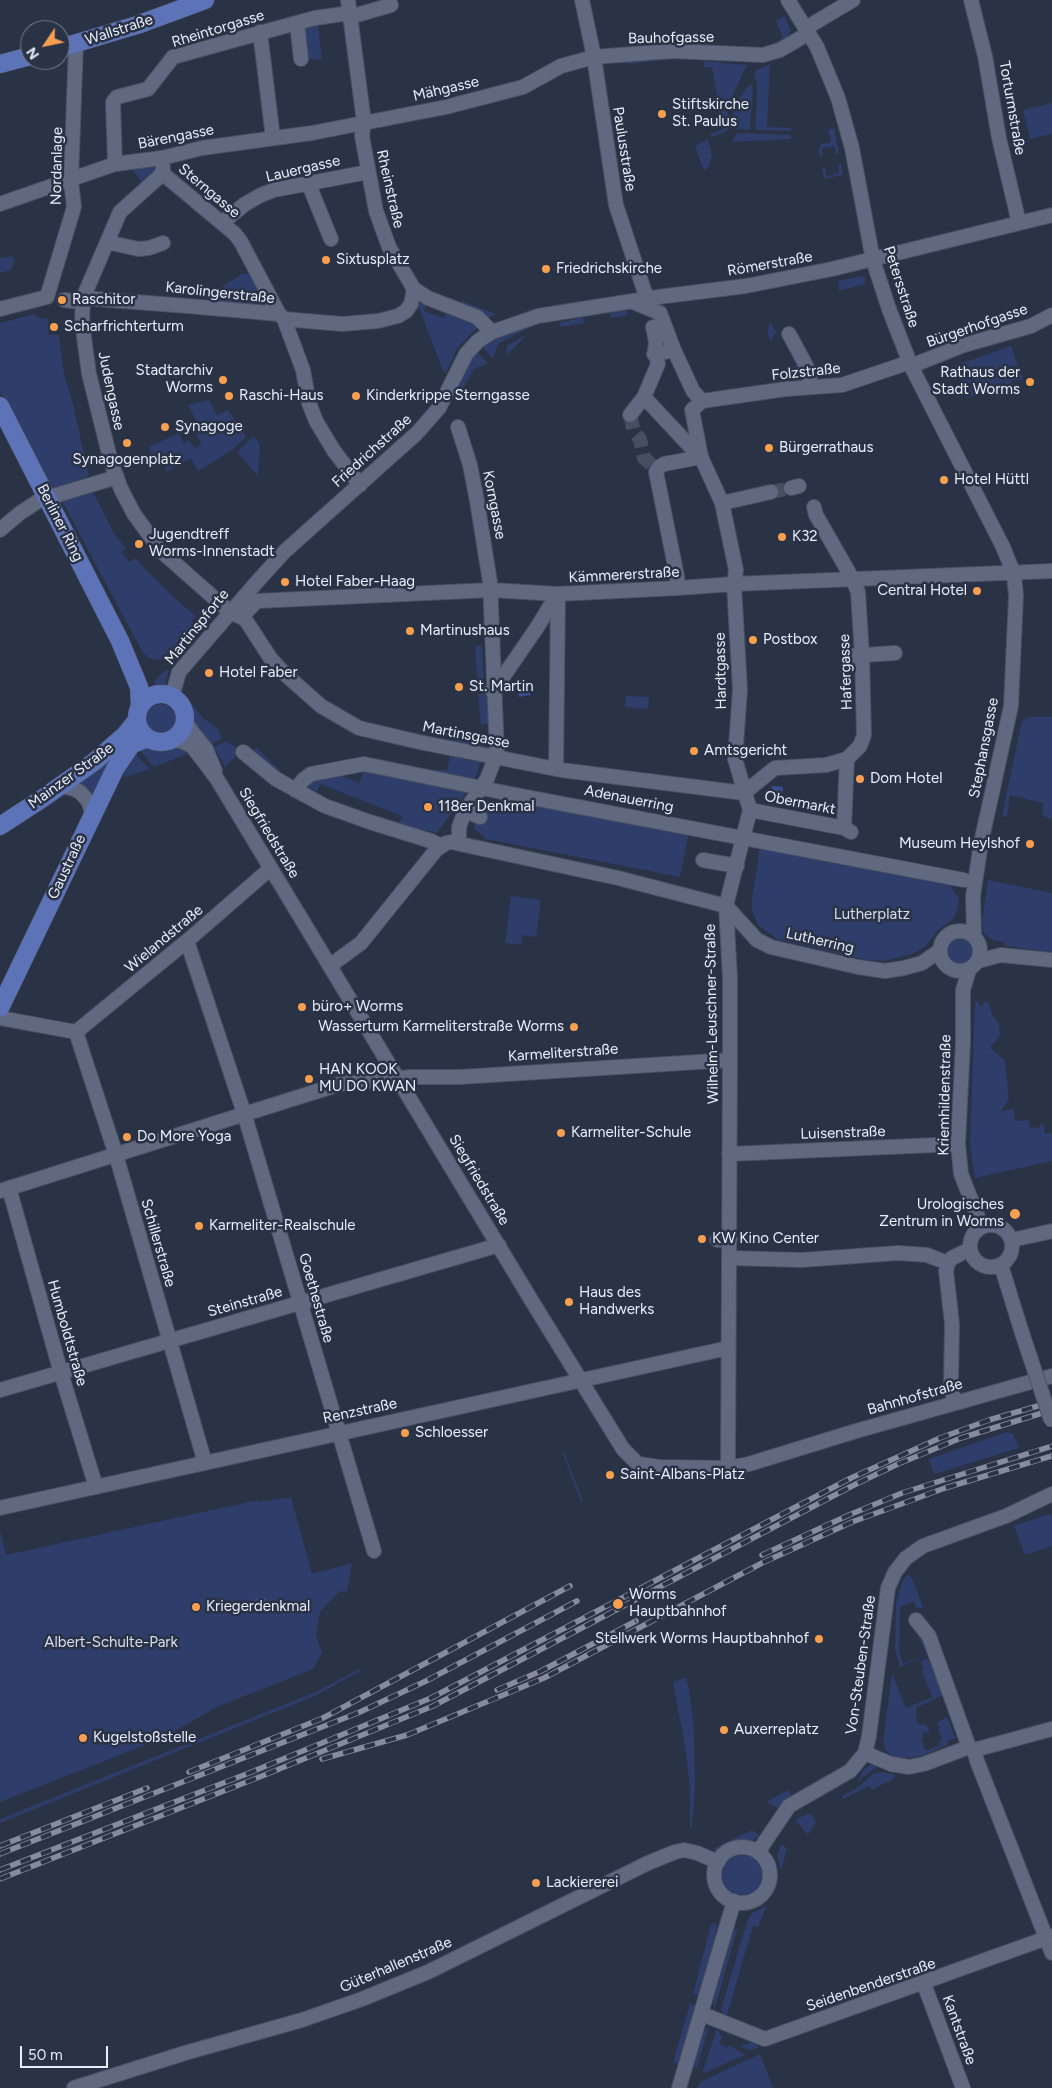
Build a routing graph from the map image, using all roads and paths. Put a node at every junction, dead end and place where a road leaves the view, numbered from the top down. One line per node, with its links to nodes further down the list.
1 (205, 0): 11 (main road, Wallstraße)
2 (582, 0): 12 (street, Paulusstraße)
3 (788, 0): 9 (street, Petersstraße)
4 (853, 0): 9 (street, Bauhofgasse)
5 (971, 0): 29 (street, Torturmstraße)
6 (391, 6): 7 (street, Rheintorgasse)
7 (349, 10): 8 (street, Rheintorgasse); 18 (street, Rheinstraße)
8 (297, 23): 10 (street, Rheintorgasse); 14 (street)
9 (807, 30): 12 (street, Bauhofgasse); 33 (street, Petersstraße)
10 (260, 32): 19 (street); 21 (street, Rheintorgasse)
11 (70, 45)
12 (594, 57): 17 (street, Bauhofgasse); 40 (street, Paulusstraße)
13 (20, 59): 15 (main road)
14 (301, 59)
15 (0, 64)
16 (69, 70): 24 (street, Nordanlage)
17 (533, 82): 18 (street, Mähgasse)
18 (364, 122): 19 (street, Bärengasse); 22 (street, Rheinstraße)
19 (272, 138): 20 (street, Bärengasse)
20 (162, 158): 21 (street, Bärengasse); 23 (street)
21 (115, 164): 24 (street, Bärengasse)
22 (368, 172): 25 (street, Lauergasse); 34 (street, Rheinstraße)
23 (162, 173): 28 (street, Sterngasse); 31 (street, Judengasse)
24 (71, 181): 26 (street, Bärengasse); 36 (street, Nordanlage)
25 (309, 185): 28 (street, Lauergasse); 30 (street)
26 (0, 204)
27 (1052, 215): 29 (street, Römerstraße)
28 (223, 222): 39 (street, Sterngasse)
29 (1019, 223): 33 (street, Römerstraße)
30 (331, 239)
31 (107, 242): 32 (street); 35 (street, Judengasse)
32 (164, 243)
33 (874, 260): 40 (street, Römerstraße); 44 (street, Petersstraße)
34 (414, 289): 39 (street, Karolingerstraße); 41 (street, Rheinstraße)
35 (83, 298): 36 (street, Karolingerstraße); 39 (street, Karolingerstraße); 52 (street, Judengasse)
36 (57, 299): 37 (street)
37 (0, 309)
38 (1052, 315): 44 (street, Bürgerhofgasse)
39 (281, 317): 53 (street, Sterngasse)
40 (651, 317): 41 (street, Römerstraße); 43 (street); 43 (street)
41 (492, 332): 53 (street, Friedrichstraße)
42 (789, 334): 45 (street)
43 (661, 353): 46 (street); 47 (street)
44 (911, 364): 45 (street, Folzstraße); 60 (street, Petersstraße)
45 (811, 387): 47 (street, Folzstraße)
46 (644, 397): 49 (street); 51 (street)
47 (702, 401): 51 (street)
48 (0, 406): 55 (main road, Berliner Ring)
49 (630, 415)
50 (458, 427): 65 (street, Korngasse)
51 (701, 457): 56 (street, Hardtgasse); 64 (street)
52 (117, 477): 55 (street); 67 (street, Judengasse)
53 (360, 485): 62 (street, Friedrichstraße)
54 (772, 492): 56 (street)
55 (47, 498): 58 (street); 68 (main road, Berliner Ring)
56 (722, 503): 63 (street, Hardtgasse)
57 (814, 507): 61 (street, Hafergasse)
58 (0, 530)
59 (1052, 571): 60 (street, Kämmererstraße)
60 (1014, 574): 61 (street, Kämmererstraße); 99 (street, Stephansgasse)
61 (852, 578): 63 (street, Kämmererstraße); 70 (street, Hafergasse)
62 (256, 583): 67 (street, Martinspforte)
63 (734, 584): 64 (street, Kämmererstraße); 79 (street, Hardtgasse)
64 (678, 588): 66 (street, Kämmererstraße)
65 (491, 590): 66 (street, Kämmererstraße); 67 (street, Kämmererstraße); 71 (street, Korngasse)
66 (558, 594): 71 (street); 81 (street)
67 (236, 614): 72 (street, Martinspforte); 78 (street, Martinsgasse)
68 (120, 641): 72 (main road, Berliner Ring); 73 (main road, Berliner Ring)
69 (895, 654): 70 (street)
70 (856, 655): 80 (street, Hafergasse)
71 (491, 690): 78 (street, Korngasse)
72 (165, 695): 73 (main road); 74 (main road)
73 (138, 713): 75 (main road); 83 (main road, Mainzer Straße)
74 (186, 720): 76 (main road); 82 (street, Siegfriedstraße)
75 (148, 738): 76 (main road); 89 (main road, Gaustraße)
76 (172, 740): 82 (street, Siegfriedstraße)
77 (243, 752): 85 (street)
78 (496, 758): 81 (street, Martinsgasse); 84 (street)
79 (735, 759): 86 (street, Obermarkt)
80 (847, 759): 86 (street, Obermarkt); 87 (street, Obermarkt)
81 (556, 769): 86 (street, Martinsgasse)
82 (217, 779): 97 (street, Siegfriedstraße)
83 (61, 786): 89 (street); 91 (main road, Mainzer Straße)
84 (482, 788): 85 (street, Adenauerring); 88 (street); 92 (street, Adenauerring)
85 (295, 790): 94 (street)
86 (744, 793): 87 (street)
87 (750, 810): 92 (street, Wilhelm-Leuschner-Straße)
88 (465, 811): 90 (street); 93 (street)
89 (92, 814): 108 (main road, Gaustraße)
90 (480, 817)
91 (0, 826)
92 (744, 838): 96 (street, Wilhelm-Leuschner-Straße); 98 (street, Adenauerring)
93 (459, 842): 94 (street); 100 (street)
94 (441, 846): 107 (street)
95 (704, 860): 96 (street)
96 (737, 866): 100 (street, Wilhelm-Leuschner-Straße)
97 (271, 868): 103 (street, Wielandstraße); 107 (street, Siegfriedstraße)
98 (964, 880)
99 (973, 896): 101 (street, Stephansgasse); 102 (street, Stephansgasse)
100 (726, 906): 106 (street, Lutherring); 111 (street, Wilhelm-Leuschner-Straße)
101 (958, 931): 102 (street, Lutherring); 106 (street)
102 (976, 940): 104 (street, Lutherring); 106 (street, Stephansgasse)
103 (188, 942): 110 (street, Wielandstraße); 113 (street, Goethestraße)
104 (1001, 955): 105 (street, Lutherring); 106 (street, Lutherring)
105 (1052, 960)
106 (957, 964): 114 (street, Kriemhildenstraße)
107 (331, 965): 112 (street, Siegfriedstraße)
108 (0, 1008)
109 (0, 1018): 110 (street)
110 (76, 1032): 116 (street, Schillerstraße)
111 (730, 1060): 112 (street, Karmeliterstraße); 115 (street, Wilhelm-Leuschner-Straße)
112 (399, 1079): 113 (street, Karmeliterstraße); 121 (street, Siegfriedstraße)
113 (244, 1113): 116 (street, Karmeliterstraße); 126 (street, Goethestraße)
114 (958, 1144): 115 (street, Luisenstraße); 118 (street, Kriemhildenstraße)
115 (729, 1154): 123 (street, Wilhelm-Leuschner-Straße)
116 (116, 1155): 117 (street, Karmeliterstraße); 127 (street, Schillerstraße)
117 (5, 1189): 129 (street, Humboldtstraße)
118 (982, 1227): 120 (street); 122 (street)
119 (1052, 1231): 120 (street)
120 (1012, 1240): 125 (street)
121 (499, 1244): 126 (street, Steinstraße); 131 (street, Siegfriedstraße)
122 (970, 1249): 124 (street); 125 (street)
123 (730, 1258): 124 (street); 128 (street, Wilhelm-Leuschner-Straße)
124 (948, 1263): 133 (street)
125 (1001, 1265): 134 (street, bridge)
126 (300, 1303): 127 (street, Steinstraße); 135 (street, Goethestraße)
127 (170, 1341): 129 (street, Steinstraße); 137 (street, Schillerstraße)
128 (728, 1348): 131 (street, Renzstraße); 138 (street, Wilhelm-Leuschner-Straße)
129 (61, 1373): 132 (street, Steinstraße); 139 (street, Humboldtstraße)
130 (1052, 1376): 133 (street, Bahnhofstraße)
131 (581, 1379): 135 (street, Renzstraße); 138 (street, Siegfriedstraße)
132 (0, 1390)
133 (954, 1403): 136 (street, Bahnhofstraße)
134 (1052, 1422)
135 (338, 1432): 137 (street, Renzstraße); 144 (street, Goethestraße)
136 (787, 1452): 138 (street, Siegfriedstraße)
137 (205, 1464): 139 (street, Renzstraße)
138 (728, 1468)
139 (96, 1487): 142 (street, Renzstraße)
140 (1052, 1494): 143 (street)
141 (1052, 1505): 143 (street)
142 (0, 1508)
143 (1006, 1516): 148 (street, Von-Steuben-Straße)
144 (374, 1551)
145 (916, 1620): 147 (street)
146 (1052, 1729): 147 (street)
147 (972, 1748): 148 (street); 152 (street)
148 (865, 1753): 149 (street, Von-Steuben-Straße)
149 (758, 1852): 150 (street); 151 (street)
150 (718, 1862): 151 (street); 156 (street, Güterhallenstraße)
151 (734, 1901): 155 (street)
152 (1049, 1938): 153 (street); 154 (street, Seidenbenderstraße)
153 (1052, 1953)
154 (924, 1984): 155 (street, Seidenbenderstraße); 159 (street, Kantstraße)
155 (702, 2014): 158 (street)
156 (108, 2083): 157 (street, Güterhallenstraße)
157 (74, 2088)
158 (679, 2088)
159 (963, 2088)

